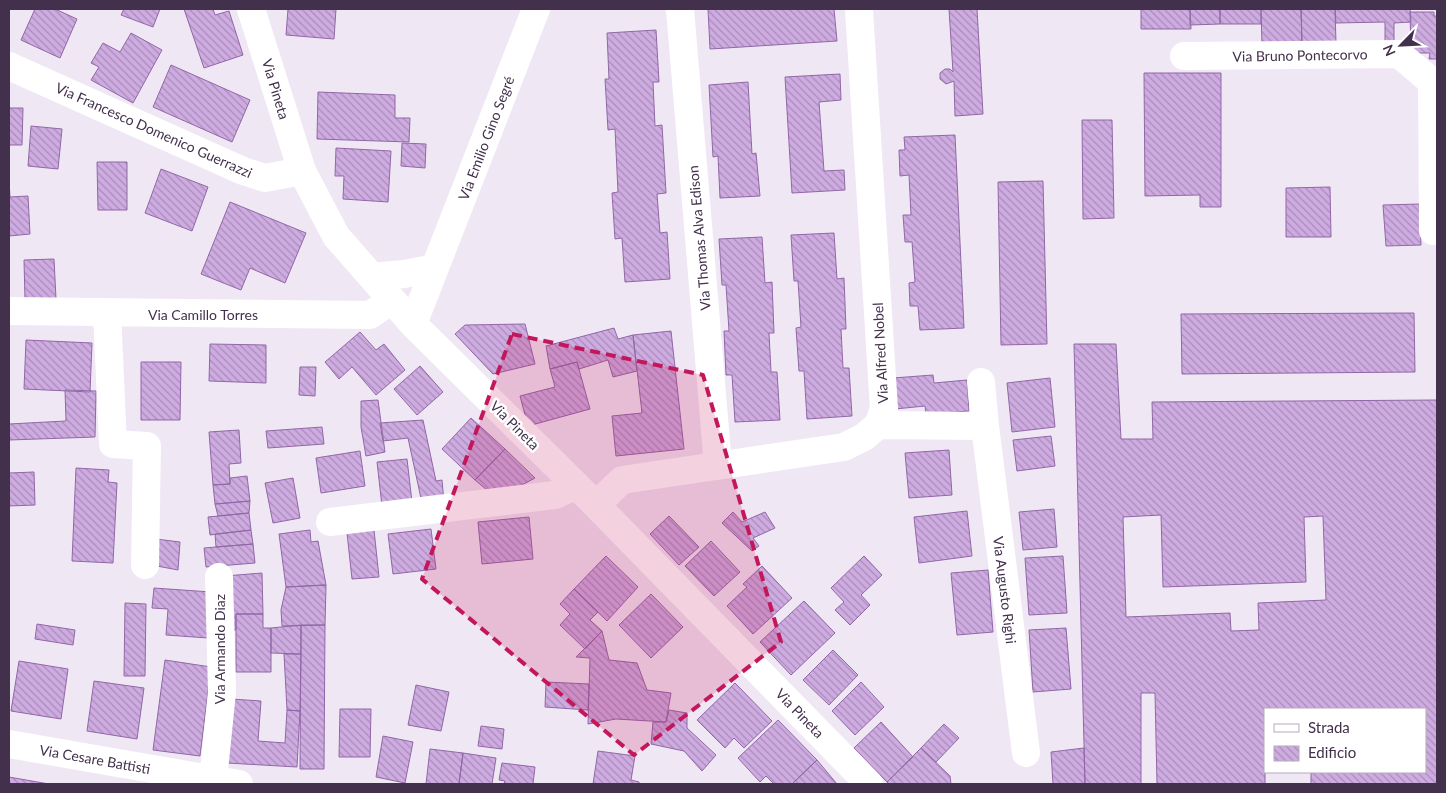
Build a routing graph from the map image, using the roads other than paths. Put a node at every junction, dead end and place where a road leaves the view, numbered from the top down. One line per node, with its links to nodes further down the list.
1 (251, 9): 7 (street, Via Pineta)
2 (536, 9): 9 (street, Via Emilio Gino Segré)
3 (680, 9): 18 (street, Via Thomas Alva Edison)
4 (859, 9): 16 (street, Via Alfred Nobel)
5 (1184, 56): 8 (street, Via Bruno Pontecorvo)
6 (9, 66): 7 (street, Via Francesco Domenico Guerrazzi)
7 (302, 171): 10 (street, Via Pineta)
8 (1437, 231)
9 (435, 268): 10 (street); 14 (street, Via Emilio Gino Segré)
10 (372, 277): 11 (street, Via Pineta)
11 (392, 300): 13 (street, Via Camillo Torres); 14 (street, Via Pineta)
12 (9, 311): 13 (street, Via Camillo Torres)
13 (107, 313): 22 (street)
14 (413, 324): 19 (street, Via Pineta)
15 (981, 382): 17 (street, Via Augusto Righi)
16 (878, 425): 17 (street); 18 (street, Via Alfred Nobel)
17 (985, 426): 25 (street, Via Augusto Righi)
18 (718, 466): 20 (street, Via Alfred Nobel)
19 (576, 485): 20 (street, Via Pineta); 21 (street)
20 (596, 505): 28 (street, Via Pineta)
21 (330, 522)
22 (145, 565)
23 (219, 577): 26 (street, Via Armando Diaz)
24 (9, 744): 26 (street, Via Cesare Battisti)
25 (1026, 753)
26 (212, 780): 27 (street, Via Cesare Battisti)
27 (239, 784)
28 (869, 784)

